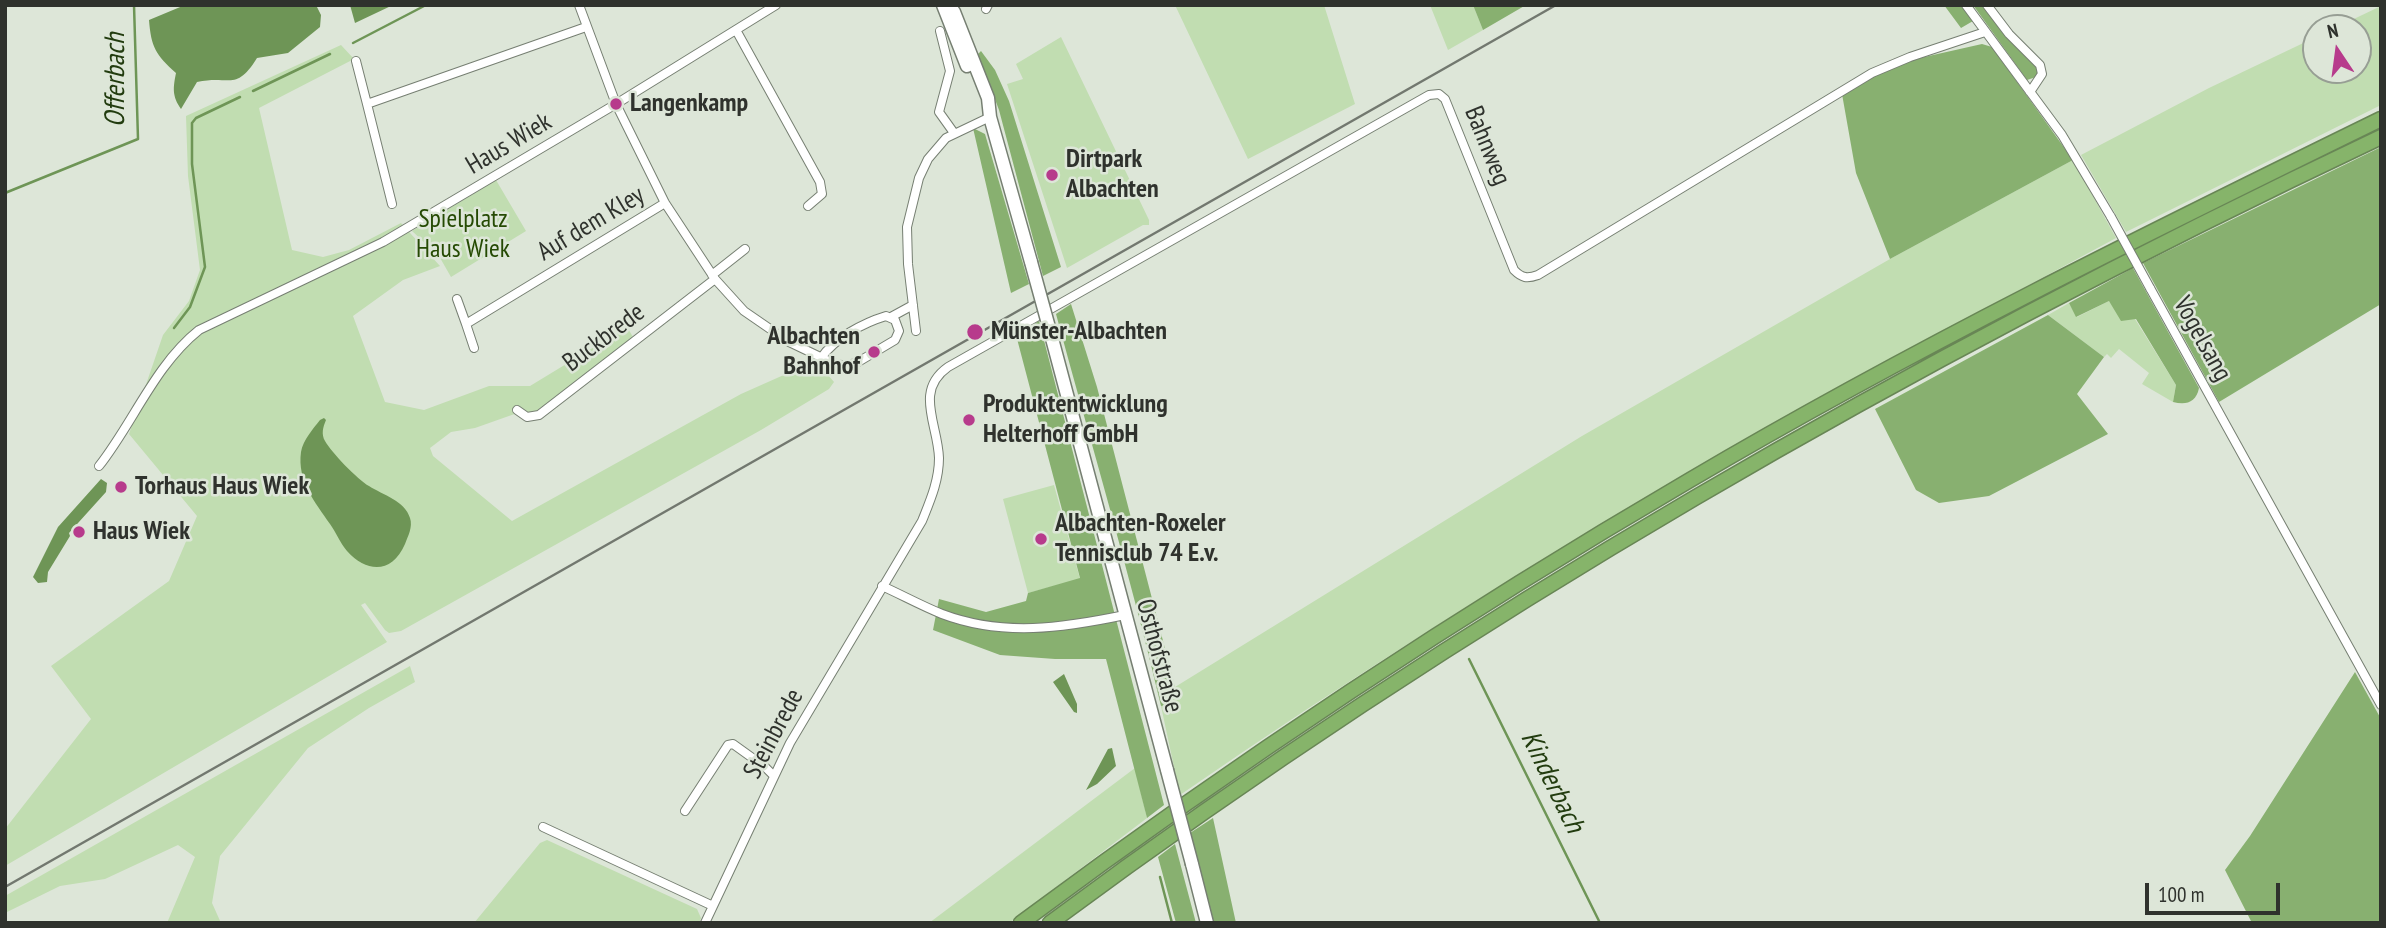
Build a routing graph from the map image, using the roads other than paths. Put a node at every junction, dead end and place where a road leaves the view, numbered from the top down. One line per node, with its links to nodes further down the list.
1 (579, 5): 6 (street)
2 (776, 5): 7 (street)
3 (946, 5): 14 (street, Osthofstraße)
4 (1966, 5): 9 (street, Vogelsang)
5 (1987, 5): 11 (street)
6 (586, 27): 12 (street); 13 (street)
7 (736, 30): 13 (street); 20 (street)
8 (940, 31): 16 (street)
9 (1986, 32): 11 (street, Vogelsang); 30 (street, Bahnweg)
10 (356, 61): 12 (street)
11 (2030, 92): 35 (street, Vogelsang, bridge)
12 (367, 104): 18 (street)
13 (616, 104): 19 (street); 32 (street, Haus Wiek)
14 (990, 117): 16 (street); 34 (street, Osthofstraße, bridge)
15 (2381, 119): 41 (highway)
16 (954, 133): 24 (street)
17 (2381, 137): 42 (highway)
18 (392, 204)
19 (666, 204): 22 (street); 26 (street, Auf dem Kley)
20 (808, 205)
21 (746, 249): 22 (street)
22 (713, 277): 29 (street); 31 (street, Buckbrede)
23 (457, 299): 26 (street)
24 (913, 305): 25 (street); 27 (street)
25 (891, 317): 29 (street); 29 (street)
26 (466, 324): 28 (street)
27 (916, 331)
28 (474, 348)
29 (821, 358)
30 (928, 393): 33 (street, Steinbrede)
31 (517, 410)
32 (99, 466)
33 (882, 586): 34 (street); 36 (street, Steinbrede)
34 (1125, 615): 43 (street, Osthofstraße, bridge)
35 (2381, 705)
36 (774, 776): 37 (street); 39 (street, Steinbrede)
37 (685, 811)
38 (543, 827): 39 (street)
39 (713, 906): 40 (street, Steinbrede)
40 (705, 923)
41 (1021, 923)
42 (1049, 923)
43 (1207, 923)

